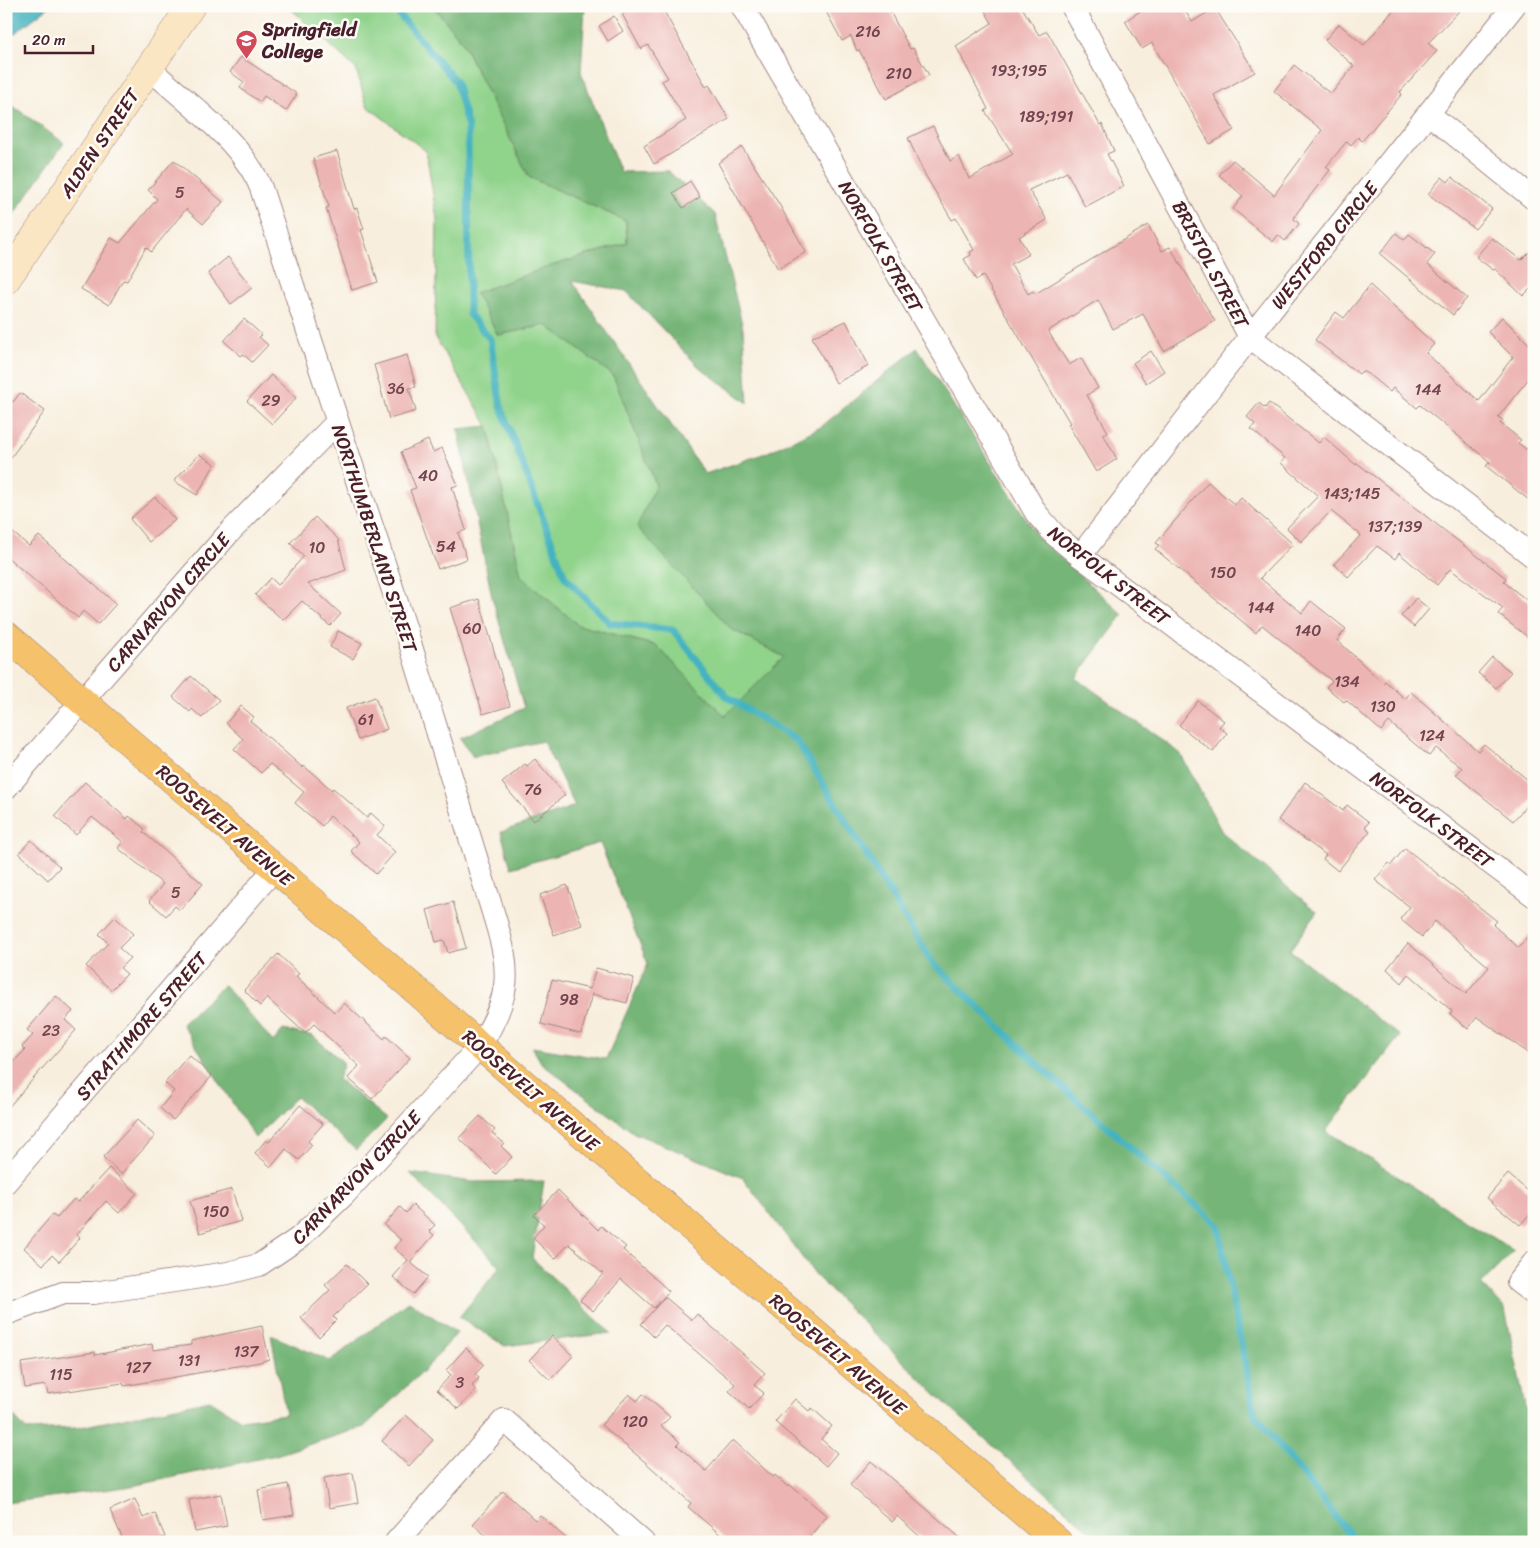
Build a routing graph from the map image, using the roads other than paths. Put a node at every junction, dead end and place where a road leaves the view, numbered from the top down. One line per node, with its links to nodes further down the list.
1 (191, 6): 5 (main road, ALDEN STREET)
2 (742, 6): 11 (street, NORFOLK STREET)
3 (1072, 6): 9 (street, BRISTOL STREET)
4 (1514, 6): 6 (street, WESTFORD CIRCLE)
5 (149, 68): 8 (main road, ALDEN STREET); 10 (street, NORTHUMBERLAND STREET)
6 (1429, 114): 7 (street); 9 (street, WESTFORD CIRCLE)
7 (1534, 199)
8 (6, 280)
9 (1250, 337): 11 (street, WESTFORD CIRCLE); 12 (street, BRISTOL STREET)
10 (338, 422): 14 (street, CARNARVON CIRCLE); 18 (street, NORTHUMBERLAND STREET)
11 (1080, 556): 17 (street, NORFOLK STREET)
12 (1534, 557)
13 (6, 635): 14 (main road, ROOSEVELT AVENUE)
14 (82, 700): 15 (street, CARNARVON CIRCLE); 16 (main road, ROOSEVELT AVENUE)
15 (6, 788)
16 (275, 868): 18 (main road, ROOSEVELT AVENUE); 19 (street, STRATHMORE STREET)
17 (1534, 896)
18 (480, 1046): 22 (street, CARNARVON CIRCLE); 25 (main road, ROOSEVELT AVENUE)
19 (6, 1182)
20 (1534, 1262): 21 (street)
21 (1526, 1288)
22 (6, 1314)
23 (396, 1542): 24 (street)
24 (643, 1542)
25 (1058, 1542)

